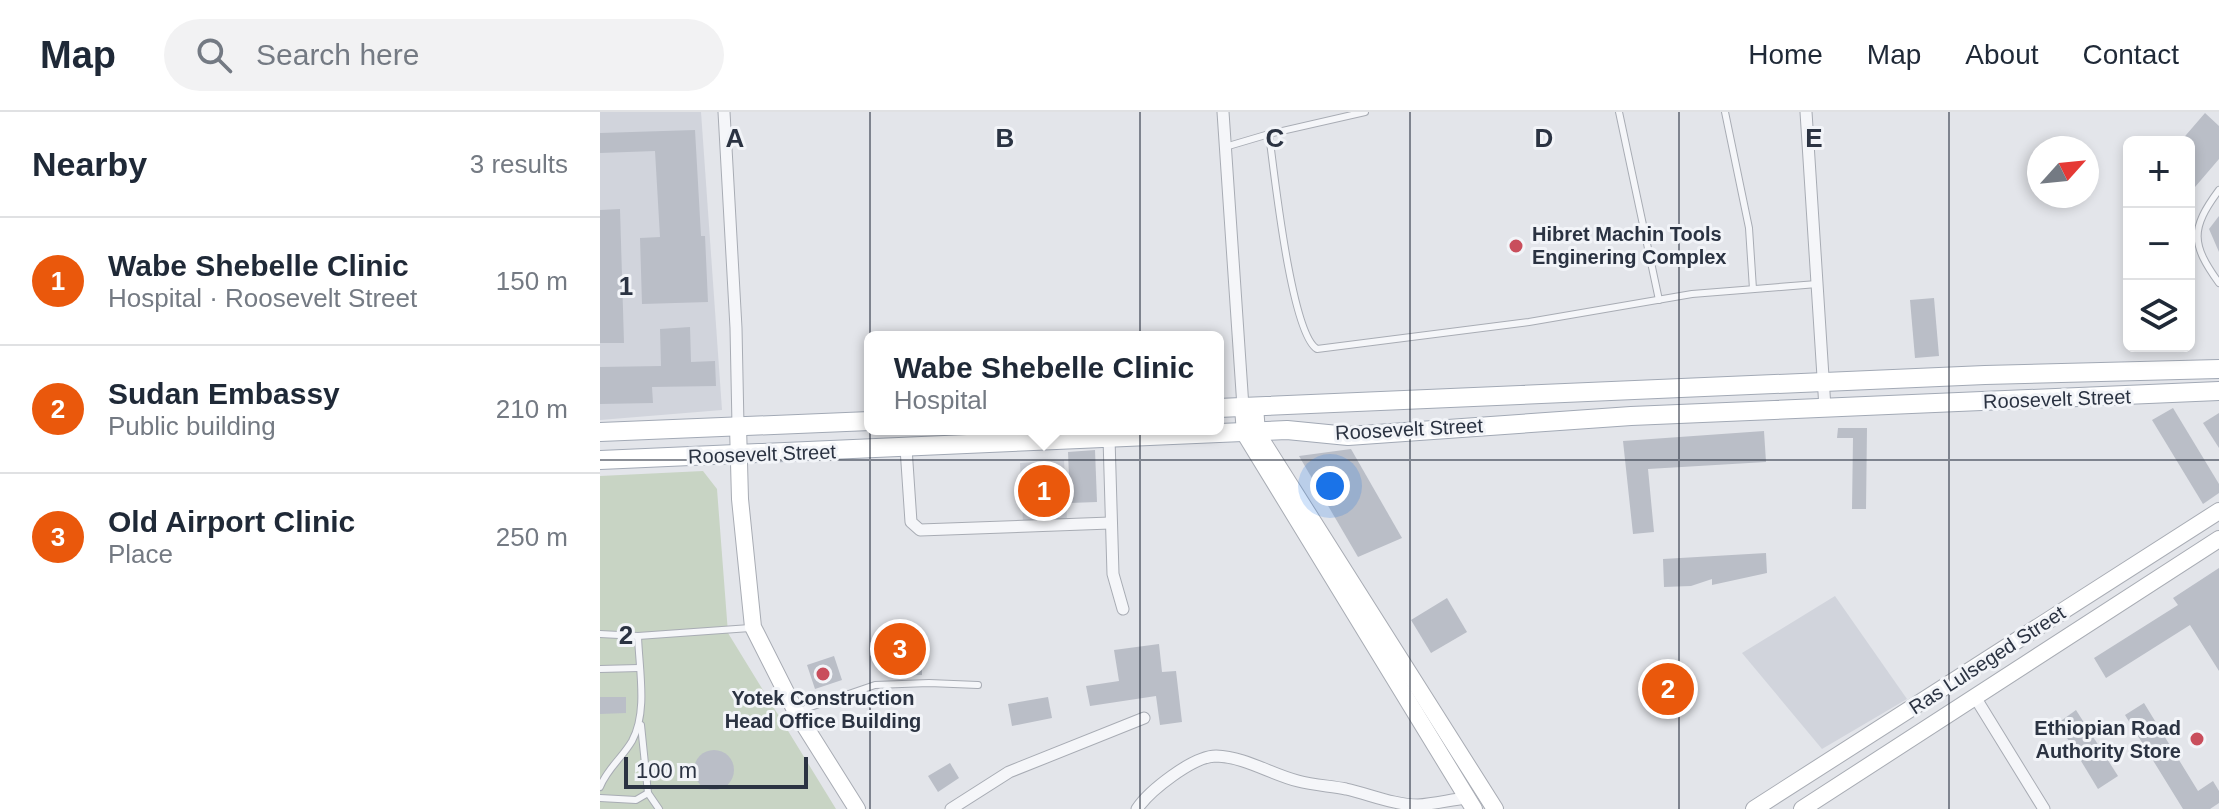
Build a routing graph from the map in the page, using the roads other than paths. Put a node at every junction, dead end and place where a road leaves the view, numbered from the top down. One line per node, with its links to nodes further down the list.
1 (724, 112): 23 (street)
2 (1223, 112): 8 (street)
3 (1365, 112): 7 (lane)
4 (1619, 112): 13 (lane)
5 (1725, 112): 12 (lane)
6 (1806, 112): 11 (street)
7 (1269, 134): 8 (lane); 13 (lane)
8 (1225, 147): 19 (street)
9 (2219, 190): 10 (lane)
10 (2219, 283)
11 (1817, 284): 12 (lane); 16 (street)
12 (1753, 289): 13 (lane)
13 (1659, 300)
14 (2219, 369): 15 (main road, Roosevelt Street)
15 (1985, 375): 16 (main road, Roosevelt Street); 18 (main road)
16 (1823, 382): 19 (main road, Roosevelt Street); 21 (street)
17 (2219, 391): 18 (main road, Roosevelt Street)
18 (1987, 401): 21 (main road, Roosevelt Street)
19 (1249, 406): 20 (main road, Roosevelt Street); 25 (street)
20 (1224, 408)
21 (1825, 408): 25 (main road, Roosevelt Street)
22 (864, 421): 23 (main road, Roosevelt Street)
23 (738, 426): 24 (main road, Roosevelt Street); 31 (street)
24 (600, 432)
25 (1251, 433): 26 (main road, Roosevelt Street); 54 (street); 60 (street)
26 (1224, 434)
27 (1194, 435): 29 (main road, Roosevelt Street)
28 (1005, 436): 29 (main road, Roosevelt Street); 30 (main road, Roosevelt Street)
29 (1109, 438): 34 (street)
30 (906, 448): 31 (main road, Roosevelt Street); 34 (street)
31 (738, 454): 32 (main road, Roosevelt Street); 39 (street)
32 (600, 460)
33 (2213, 515): 35 (street); 36 (street, Ras Lulseged Street)
34 (1110, 523): 38 (street)
35 (2219, 538): 37 (street, Ras Lulseged Street)
36 (2142, 561): 37 (street); 44 (street, Ras Lulseged Street)
37 (2155, 579): 46 (street, Ras Lulseged Street)
38 (1123, 609)
39 (753, 627): 41 (lane); 47 (street)
40 (600, 634): 41 (lane)
41 (638, 636): 42 (lane)
42 (639, 668): 43 (lane); 49 (lane)
43 (600, 669)
44 (1953, 681): 46 (street); 61 (street, Ras Lulseged Street)
45 (978, 685): 47 (lane)
46 (1971, 699): 62 (street, Ras Lulseged Street); 63 (street)
47 (796, 712): 57 (street)
48 (1144, 718): 58 (street)
49 (641, 722): 50 (lane); 51 (lane)
50 (600, 787)
51 (648, 793): 53 (lane); 56 (lane)
52 (600, 798): 53 (lane)
53 (636, 800): 55 (lane)
54 (1470, 803): 59 (street)
55 (637, 809)
56 (659, 809)
57 (857, 809)
58 (951, 809)
59 (1137, 809)
60 (1495, 809)
61 (1754, 809)
62 (1802, 809)
63 (2044, 809)

